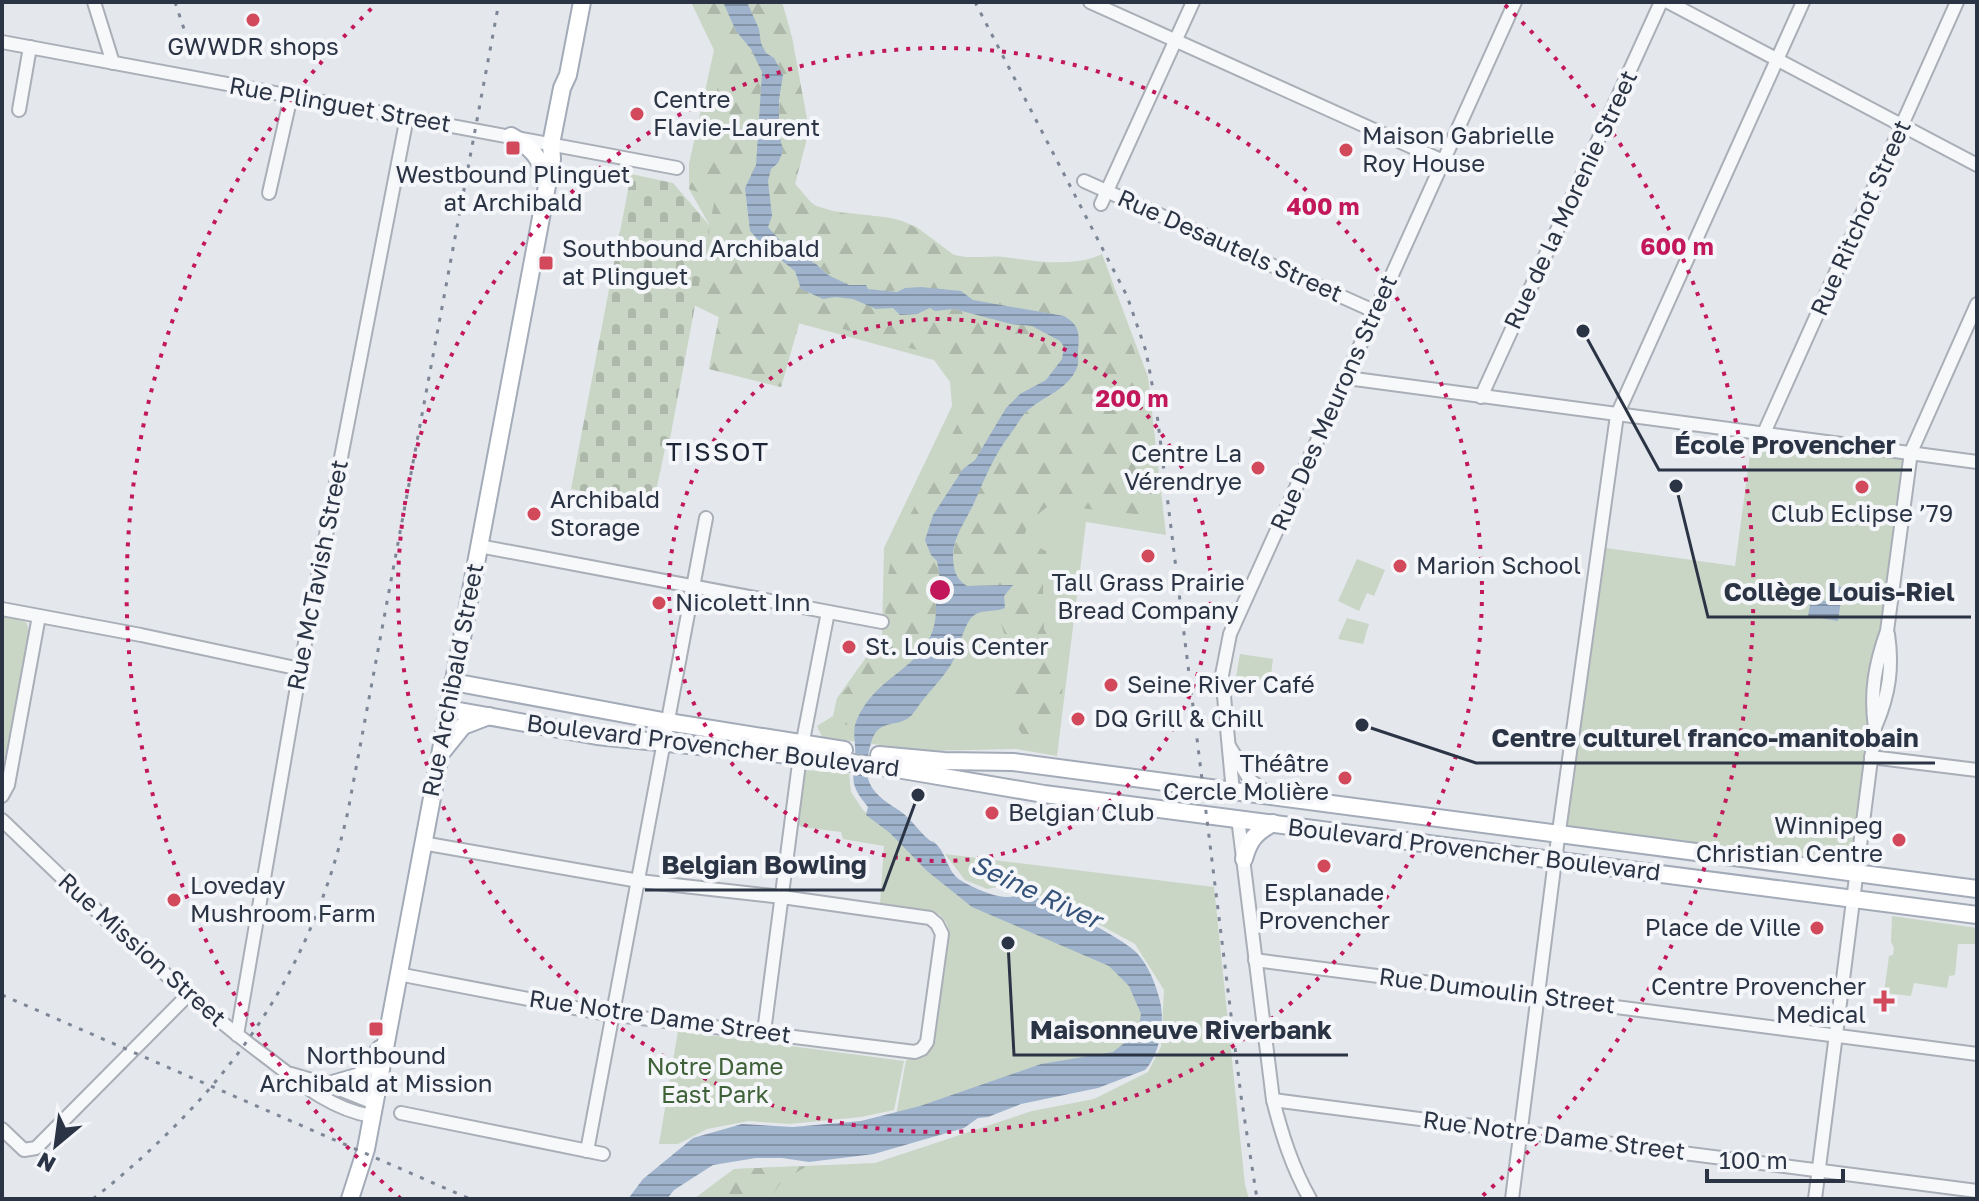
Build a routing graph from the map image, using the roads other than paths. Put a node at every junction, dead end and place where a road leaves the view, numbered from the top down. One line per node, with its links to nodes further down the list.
1 (94, 2): 14 (street)
2 (582, 2): 20 (main road, Rue Archibald Street)
3 (1090, 2): 10 (street)
4 (1193, 2): 10 (street)
5 (1515, 2): 21 (street, Rue Des Meurons Street)
6 (1661, 2): 32 (street, Rue de la Morenie Street)
7 (1668, 2): 13 (street)
8 (1803, 2): 13 (street)
9 (1957, 2): 18 (street, Rue Ritchot Street)
10 (1176, 41): 21 (street); 26 (street)
11 (2, 42): 12 (street, Rue Plinguet Street)
12 (30, 47): 14 (street, Rue Plinguet Street); 16 (street)
13 (1777, 60): 18 (street); 33 (street)
14 (113, 63): 15 (street, Rue Plinguet Street)
15 (291, 96): 17 (street, Rue Plinguet Street); 27 (street)
16 (19, 110)
17 (407, 117): 19 (street, Rue Plinguet Street); 45 (street, Rue McTavish Street)
18 (1902, 126): 22 (street); 34 (street, Rue Ritchot Street)
19 (511, 136): 20 (street, Rue Plinguet Street); 25 (main road)
20 (555, 150): 23 (street, Rue Plinguet Street); 25 (main road, Rue Archibald Street)
21 (1443, 161): 30 (street, Rue Des Meurons Street)
22 (1977, 165)
23 (677, 168)
24 (1084, 181): 26 (street, Rue Desautels Street)
25 (548, 183): 38 (main road, Rue Archibald Street)
26 (1107, 191): 28 (street); 30 (street, Rue Desautels Street)
27 (269, 193)
28 (1101, 204)
29 (1977, 304): 35 (street)
30 (1376, 312): 31 (street, Rue Des Meurons Street)
31 (1347, 378): 32 (street); 51 (street, Rue Des Meurons Street)
32 (1481, 397): 33 (street)
33 (1617, 415): 34 (street); 64 (street)
34 (1764, 433): 35 (street)
35 (1911, 452): 36 (street); 54 (street)
36 (1977, 462)
37 (706, 518): 39 (street)
38 (479, 546): 39 (street); 44 (main road, Rue Archibald Street)
39 (693, 587): 41 (street); 50 (street)
40 (2, 609): 42 (street)
41 (828, 612): 43 (street); 53 (street)
42 (39, 616): 45 (street); 59 (street)
43 (882, 622)
44 (461, 637): 46 (main road, Rue Archibald Street); 47 (main road)
45 (300, 669): 80 (street, Rue McTavish Street)
46 (453, 682): 47 (main road, Boulevard Provencher Boulevard); 48 (main road, Rue Archibald Street)
47 (497, 690): 50 (main road, Boulevard Provencher Boulevard)
48 (448, 709): 49 (main road, Boulevard Provencher Boulevard); 55 (main road, Rue Archibald Street)
49 (490, 716): 52 (main road, Boulevard Provencher Boulevard); 55 (main road)
50 (668, 722): 52 (street); 53 (main road, Boulevard Provencher Boulevard)
51 (1226, 740): 58 (street, Rue Des Meurons Street); 60 (street)
52 (664, 744): 53 (main road, Boulevard Provencher Boulevard); 69 (street)
53 (801, 750): 56 (main road, Boulevard Provencher Boulevard); 71 (street)
54 (1871, 757): 57 (street); 68 (street)
55 (437, 761): 65 (main road, Rue Archibald Street)
56 (952, 769): 58 (main road, Boulevard Provencher Boulevard); 61 (main road, Boulevard Provencher Boulevard)
57 (1977, 770)
58 (1233, 792): 60 (main road, Boulevard Provencher Boulevard); 61 (main road, Rue Des Meurons Street)
59 (2, 796)
60 (1276, 798): 64 (main road, Boulevard Provencher Boulevard)
61 (1238, 818): 63 (main road, Boulevard Provencher Boulevard); 66 (street)
62 (2, 820): 76 (street, Rue Mission Street)
63 (1273, 823): 66 (main road); 67 (main road, Boulevard Provencher Boulevard)
64 (1559, 835): 67 (street); 68 (main road, Boulevard Provencher Boulevard)
65 (422, 843): 69 (street); 75 (main road, Rue Archibald Street)
66 (1244, 859): 74 (street)
67 (1555, 860): 72 (main road, Boulevard Provencher Boulevard); 77 (street)
68 (1856, 871): 70 (main road, Boulevard Provencher Boulevard); 72 (street)
69 (639, 881): 71 (street); 78 (street)
70 (1977, 889)
71 (782, 897): 79 (street); 79 (street, Rue Notre Dame Street)
72 (1853, 899): 73 (main road, Boulevard Provencher Boulevard); 81 (street)
73 (1977, 915)
74 (1255, 960): 77 (street, Rue Dumoulin Street); 86 (street)
75 (398, 974): 78 (street, Rue Notre Dame Street); 82 (main road, Rue Archibald Street)
76 (188, 995): 80 (street, Rue Mission Street); 89 (street)
77 (1538, 997): 81 (street, Rue Dumoulin Street); 90 (street)
78 (613, 1013): 79 (street, Rue Notre Dame Street); 91 (street)
79 (764, 1032)
80 (237, 1035): 84 (street, Rue Mission Street)
81 (1835, 1035): 83 (street, Rue Dumoulin Street); 93 (street)
82 (386, 1041): 85 (main road); 87 (main road, Rue Archibald Street)
83 (1977, 1054)
84 (288, 1073): 85 (street, Rue Mission Street); 87 (street, Rue Mission Street)
85 (329, 1085): 87 (street, Rue Mission Street)
86 (1273, 1100): 90 (street, Rue Notre Dame Street); 96 (street)
87 (373, 1109): 95 (main road, Rue Archibald Street)
88 (401, 1113): 91 (street)
89 (2, 1129)
90 (1521, 1131): 93 (street, Rue Notre Dame Street); 97 (street)
91 (587, 1151): 92 (street)
92 (603, 1154)
93 (1818, 1170): 94 (street, Rue Notre Dame Street); 98 (street)
94 (1977, 1191)
95 (350, 1199)
96 (1310, 1199)
97 (1512, 1199)
98 (1815, 1199)

